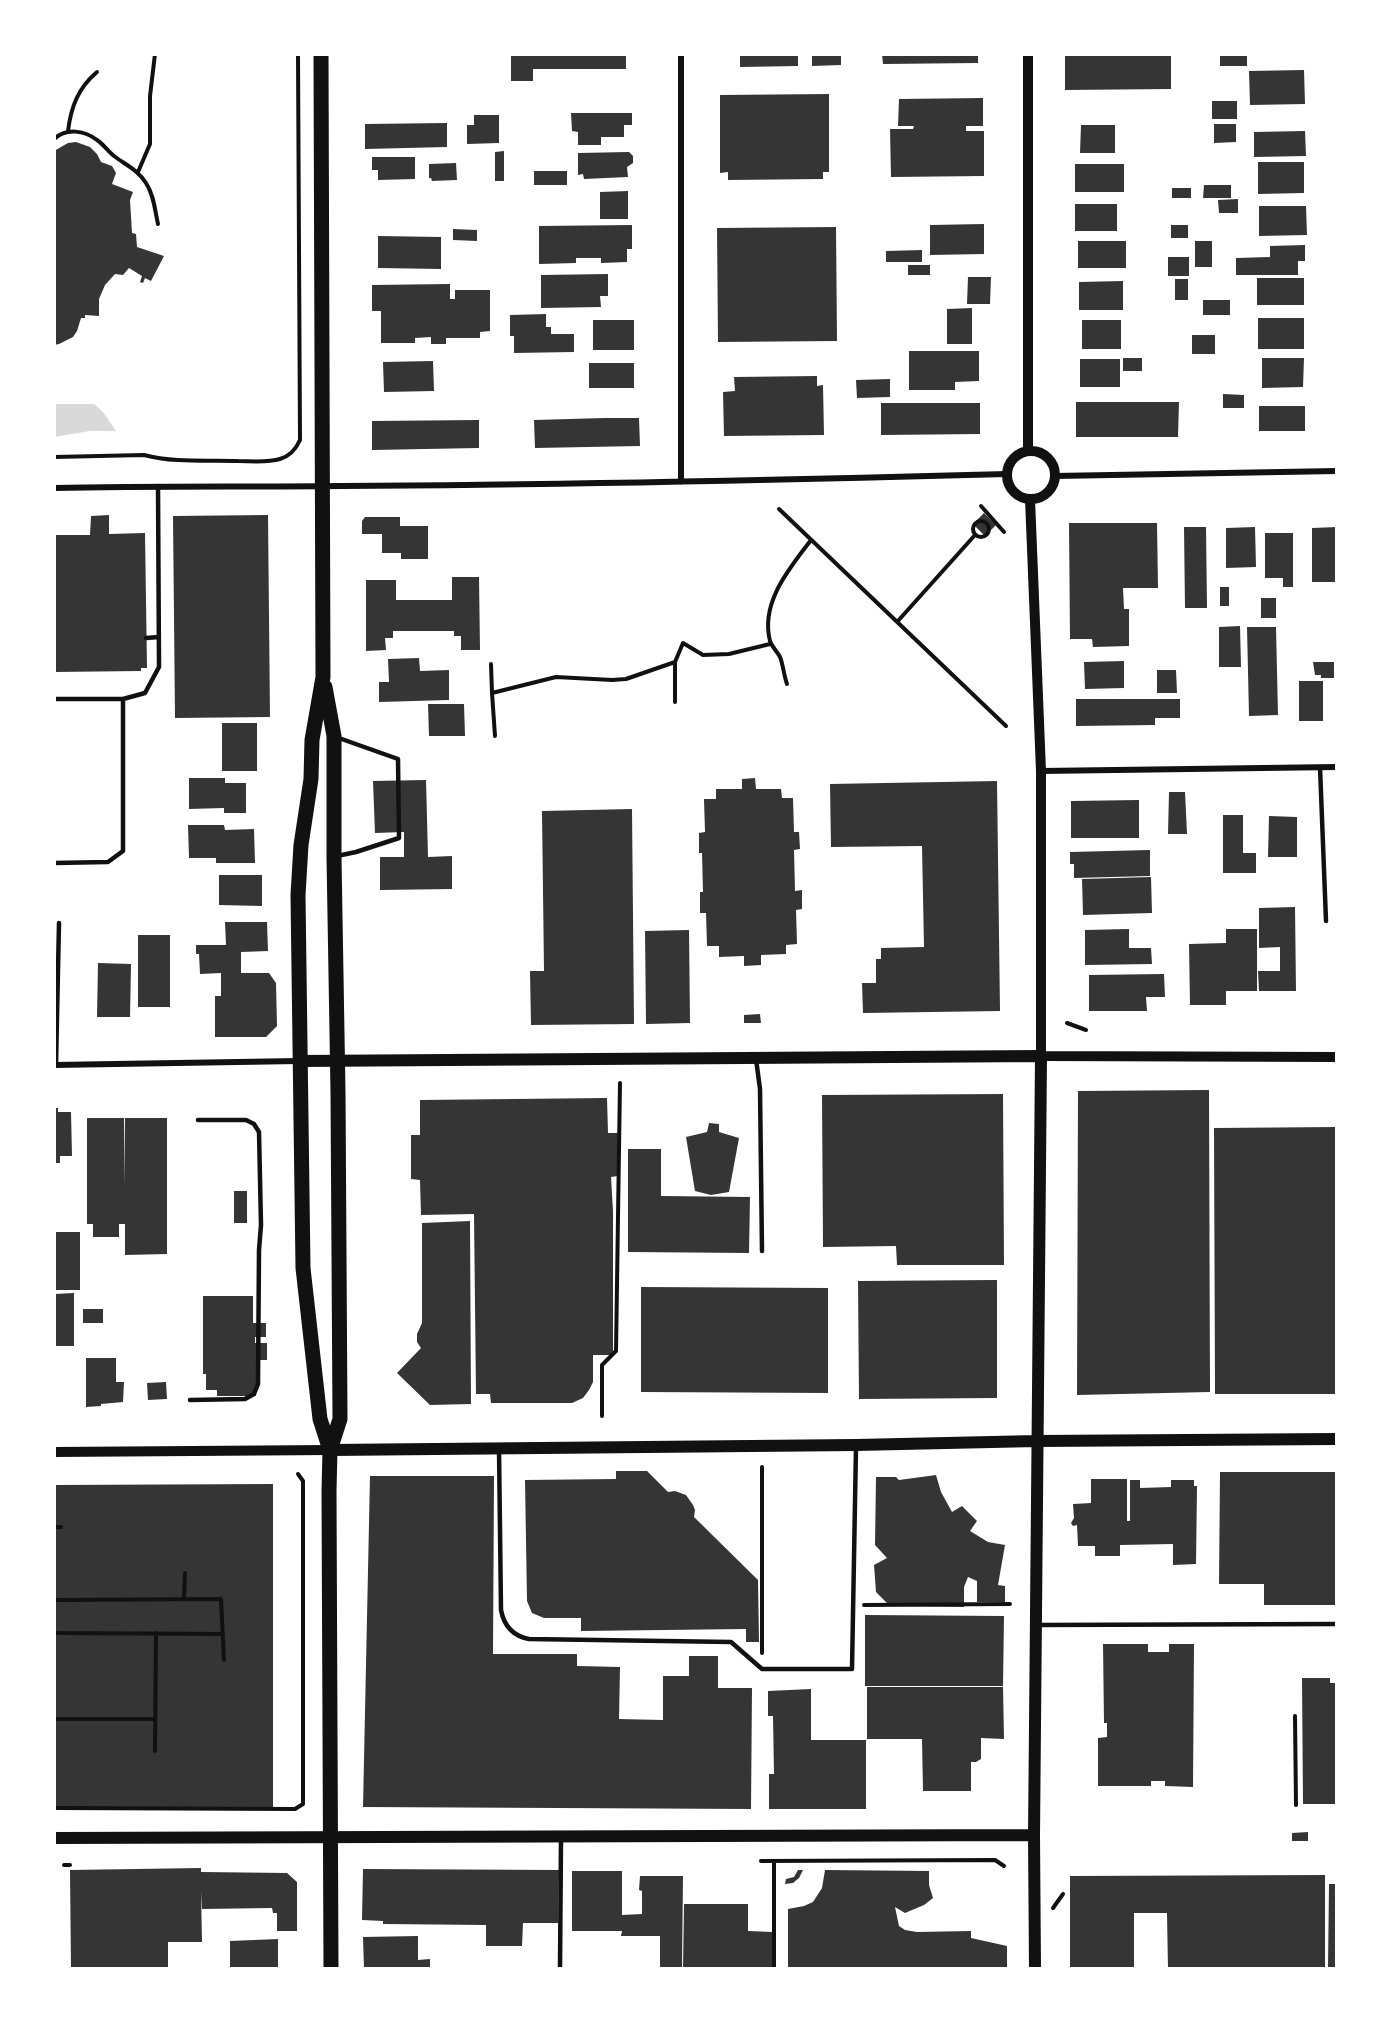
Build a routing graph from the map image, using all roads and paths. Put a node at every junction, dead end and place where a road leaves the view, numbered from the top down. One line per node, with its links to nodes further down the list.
1 (155, 54): 9 (path)
2 (298, 54): 12 (path)
3 (321, 54): 18 (main road)
4 (681, 54): 16 (street)
5 (1029, 54): 11 (street)
6 (97, 72): 7 (path)
7 (68, 131): 8 (path); 9 (path)
8 (54, 139)
9 (138, 172): 10 (path)
10 (158, 224)
11 (1028, 451): 14 (street); 15 (street)
12 (54, 457)
13 (1337, 471): 15 (street)
14 (1007, 474): 16 (street); 20 (street)
15 (1055, 476): 20 (street)
16 (681, 482): 18 (street)
17 (158, 486): 18 (street); 19 (street); 29 (lane)
18 (322, 486): 34 (main road)
19 (54, 488)
20 (1030, 499): 45 (street)
21 (981, 506): 23 (path)
22 (779, 509): 27 (path)
23 (992, 518): 24 (path); 25 (path)
24 (987, 522): 26 (path); 26 (path)
25 (1004, 532)
26 (975, 535): 28 (path)
27 (812, 540): 28 (path); 31 (path)
28 (897, 622): 40 (path)
29 (159, 637): 30 (lane); 38 (lane)
30 (146, 638)
31 (771, 644): 32 (path); 35 (path)
32 (675, 662): 36 (path); 39 (path)
33 (491, 664): 36 (path)
34 (323, 676): 41 (main road); 56 (main road)
35 (787, 684)
36 (492, 693): 42 (path)
37 (54, 699): 38 (lane)
38 (123, 699): 47 (lane)
39 (675, 702)
40 (1006, 726)
41 (334, 736): 46 (main road); 46 (lane)
42 (495, 736)
43 (1320, 767): 44 (street); 45 (street); 48 (lane)
44 (1337, 767)
45 (1041, 771): 52 (street)
46 (334, 857): 55 (main road)
47 (54, 863)
48 (1326, 921)
49 (59, 923): 57 (lane)
50 (1067, 1023): 51 (path)
51 (1086, 1030)
52 (1041, 1056): 53 (street); 54 (main road); 64 (main road)
53 (1337, 1057)
54 (756, 1058): 55 (main road); 60 (lane)
55 (338, 1060): 56 (main road); 67 (main road)
56 (299, 1061): 57 (street); 67 (main road)
57 (55, 1065)
58 (620, 1083): 62 (path)
59 (198, 1120): 61 (lane)
60 (762, 1251)
61 (190, 1400)
62 (602, 1416)
63 (1337, 1439): 64 (main road)
64 (1037, 1441): 65 (main road); 79 (main road)
65 (856, 1445): 66 (main road); 77 (lane)
66 (499, 1448): 67 (main road); 84 (lane)
67 (330, 1450): 68 (street); 93 (main road)
68 (54, 1452)
69 (762, 1467): 84 (path)
70 (298, 1474): 90 (path)
71 (54, 1527): 72 (path)
72 (61, 1527)
73 (185, 1573): 74 (path)
74 (184, 1599): 75 (path); 82 (path)
75 (54, 1600)
76 (1010, 1604): 77 (path)
77 (853, 1605): 84 (lane)
78 (1337, 1624): 79 (lane)
79 (1037, 1625): 92 (main road)
80 (57, 1633): 81 (path)
81 (156, 1633): 82 (path); 87 (path)
82 (223, 1634): 83 (path)
83 (224, 1660)
84 (762, 1669)
85 (1295, 1716): 89 (path)
86 (54, 1719): 87 (path)
87 (155, 1719): 88 (path)
88 (155, 1751)
89 (1296, 1805)
90 (54, 1808)
91 (561, 1835): 92 (main road); 93 (main road); 103 (lane)
92 (1034, 1835): 105 (main road)
93 (331, 1836): 94 (main road); 102 (main road)
94 (54, 1838)
95 (761, 1861): 96 (path)
96 (774, 1861): 99 (path); 104 (path)
97 (63, 1865): 98 (path)
98 (70, 1865)
99 (1004, 1866)
100 (1064, 1894): 101 (path)
101 (1053, 1917)
102 (331, 1969)
103 (560, 1969)
104 (774, 1969)
105 (1035, 1969)

